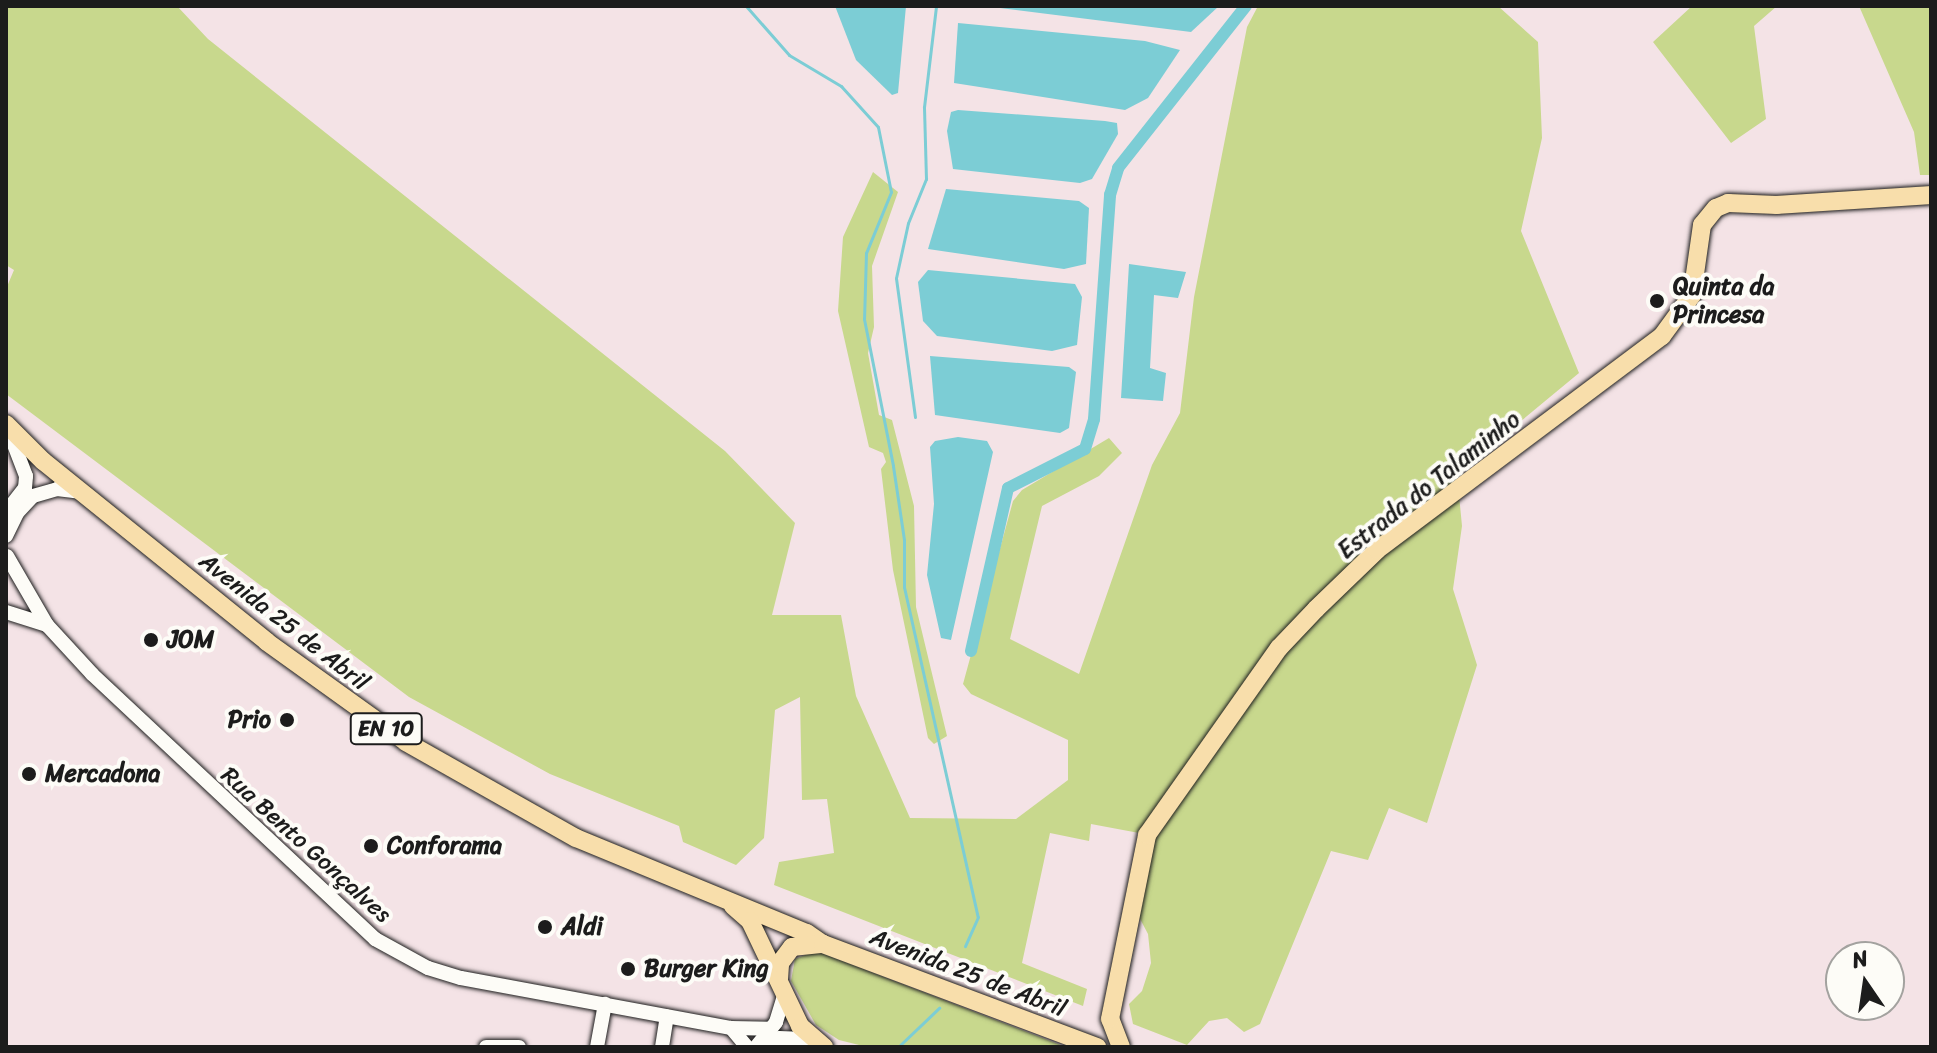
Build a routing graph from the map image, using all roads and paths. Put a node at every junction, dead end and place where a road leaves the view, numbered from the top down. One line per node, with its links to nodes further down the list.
1 (1931, 195): 14 (main road, Estrada do Talaminho)
2 (6, 424): 3 (main road, Avenida 25 de Abril / EN 10); 4 (street)
3 (80, 492): 5 (street); 9 (main road, Avenida 25 de Abril / EN 10)
4 (6, 512)
5 (6, 536)
6 (6, 559): 8 (street, Rua Bento Gonçalves)
7 (6, 612): 8 (street, Rua Bento Gonçalves)
8 (47, 625): 12 (street, Rua Bento Gonçalves)
9 (731, 904): 10 (main road, Avenida 25 de Abril / EN 10); 11 (main road, Avenida 25 de Abril / EN 10)
10 (823, 944): 11 (main road); 17 (main road, Avenida 25 de Abril / EN 10)
11 (782, 987): 16 (street); 18 (main road, Avenida 25 de Abril / EN 10)
12 (605, 1004): 13 (street, Rua Bento Gonçalves); 21 (street)
13 (667, 1016): 15 (street, Rua Bento Gonçalves); 22 (street)
14 (1110, 1019): 17 (main road); 27 (main road)
15 (731, 1028): 16 (street, Rua Bento Gonçalves); 23 (street)
16 (770, 1029): 24 (street)
17 (1074, 1038): 26 (main road, Avenida 25 de Abril / EN 10)
18 (818, 1043): 25 (street)
19 (486, 1047): 20 (street)
20 (519, 1047)
21 (597, 1047)
22 (662, 1047)
23 (747, 1047)
24 (756, 1047)
25 (769, 1047)
26 (1097, 1047)
27 (1121, 1047)

